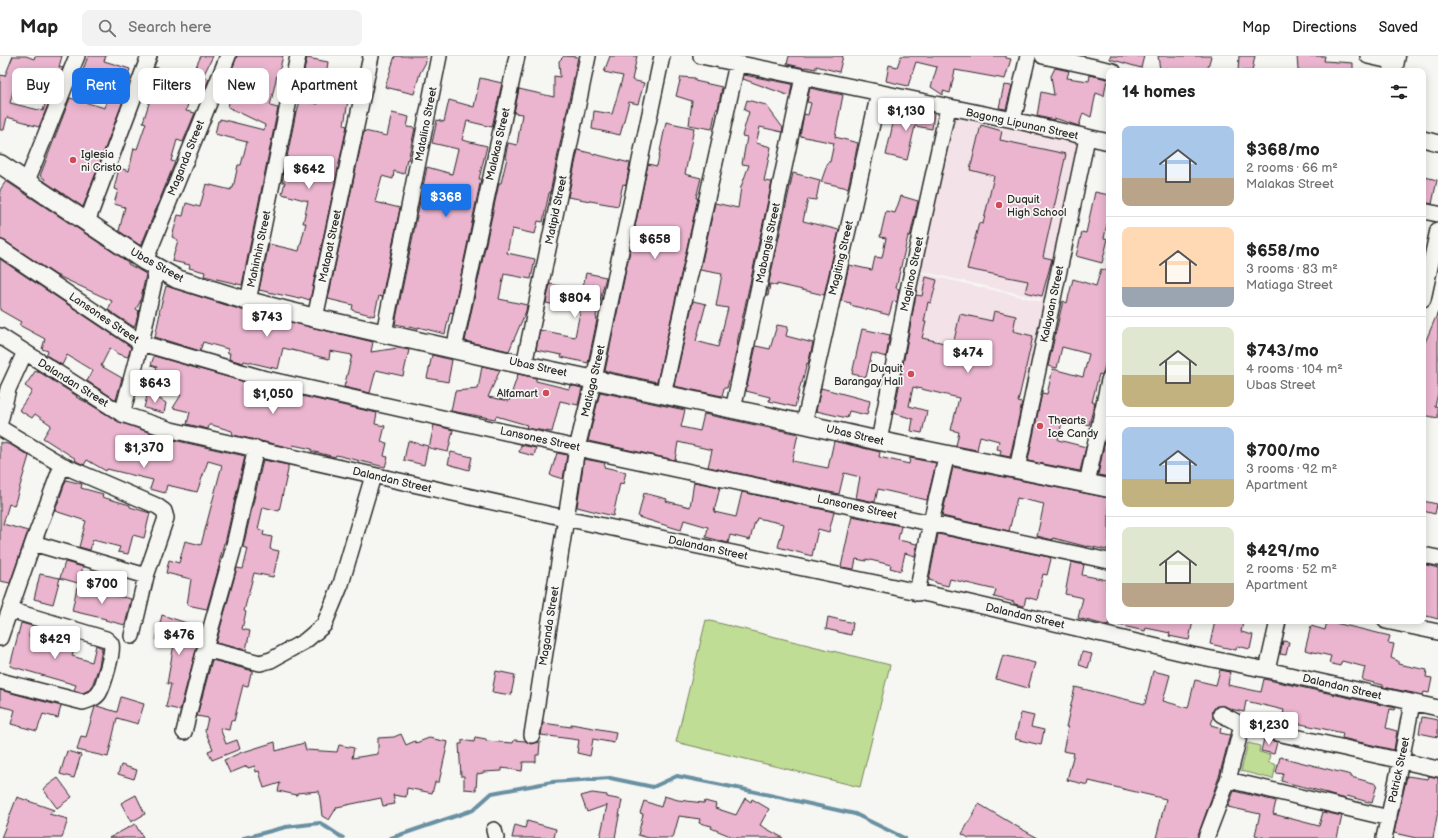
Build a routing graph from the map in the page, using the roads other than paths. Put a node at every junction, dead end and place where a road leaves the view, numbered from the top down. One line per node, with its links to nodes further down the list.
1 (77, 56): 26 (street)
2 (149, 56): 29 (street)
3 (228, 56): 32 (street, Maganda Street)
4 (298, 56): 34 (street, Mahinhin Street)
5 (371, 56): 35 (street, Matapat Street)
6 (440, 56): 36 (street, Matalino Street)
7 (518, 56): 39 (street, Malakas Street)
8 (588, 56): 41 (street, Matipid Street)
9 (662, 56): 42 (street, Matiaga Street)
10 (701, 56): 15 (street, Bagong Lipunan Street)
11 (1028, 56): 20 (street)
12 (1043, 56): 16 (street)
13 (1368, 56): 14 (street)
14 (1394, 63)
15 (737, 64): 17 (street, Bagong Lipunan Street); 44 (street)
16 (1106, 70)
17 (804, 77): 18 (street, Bagong Lipunan Street); 46 (street, Mabangis Street)
18 (879, 93): 19 (street, Bagong Lipunan Street); 49 (street, Magiting Street)
19 (948, 108): 20 (street, Bagong Lipunan Street); 51 (street, Maginoo Street)
20 (1013, 120): 21 (street, Bagong Lipunan Street)
21 (1087, 138): 23 (street, Bagong Lipunan Street); 56 (street, Kalayaan Street)
22 (1426, 140): 24 (street)
23 (1106, 141)
24 (1438, 143)
25 (0, 164): 26 (street, Ubas Street)
26 (28, 181): 29 (street, Ubas Street)
27 (1426, 212): 28 (street)
28 (1438, 214)
29 (87, 222): 32 (street, Ubas Street)
30 (1438, 230): 33 (street)
31 (0, 248): 38 (street, Lansones Street)
32 (151, 264): 34 (street, Ubas Street); 38 (street, Maganda Street)
33 (1426, 285)
34 (248, 301): 35 (street, Ubas Street)
35 (315, 318): 36 (street, Ubas Street)
36 (384, 333): 39 (street, Ubas Street)
37 (0, 336): 40 (street, Dalandan Street)
38 (141, 343): 47 (street, Maganda Street); 53 (street, Lansones Street)
39 (454, 349): 41 (street, Ubas Street)
40 (25, 352): 43 (street); 47 (street, Dalandan Street)
41 (524, 365): 42 (street, Ubas Street)
42 (594, 379): 44 (street, Ubas Street); 53 (street, Matiaga Street)
43 (4, 388): 48 (street)
44 (663, 394): 46 (street, Ubas Street)
45 (1106, 394): 58 (street)
46 (733, 410): 49 (street, Ubas Street)
47 (122, 414): 52 (street, Dalandan Street)
48 (0, 422)
49 (804, 424): 51 (street, Ubas Street)
50 (0, 428): 55 (street)
51 (879, 441): 54 (street, Ubas Street)
52 (256, 448): 57 (street, Dalandan Street); 74 (street)
53 (577, 448): 60 (street, Matiaga Street); 61 (street, Lansones Street)
54 (947, 454): 56 (street, Ubas Street); 61 (street)
55 (62, 465): 62 (street); 66 (street)
56 (1017, 469): 58 (street, Ubas Street)
57 (372, 476): 60 (street, Dalandan Street); 74 (street)
58 (1087, 483): 59 (street, Ubas Street)
59 (1106, 487)
60 (565, 518): 67 (street, Dalandan Street); 82 (street, Maganda Street)
61 (931, 522): 65 (street, Lansones Street); 67 (street)
62 (33, 543): 66 (street); 68 (street)
63 (1426, 556): 64 (street)
64 (1438, 558)
65 (1106, 560)
66 (146, 576): 72 (street)
67 (917, 593): 75 (street, Dalandan Street)
68 (10, 610): 73 (street); 76 (street)
69 (1277, 624): 75 (street)
70 (1400, 624): 71 (street)
71 (1438, 632)
72 (132, 636)
73 (0, 638)
74 (205, 649): 81 (street)
75 (1267, 670): 77 (street, Dalandan Street)
76 (0, 681)
77 (1412, 702): 78 (street, Dalandan Street); 83 (street, Patrick Street)
78 (1438, 708)
79 (1221, 714): 80 (street)
80 (1242, 724): 83 (street); 85 (street)
81 (184, 732)
82 (532, 735)
83 (1401, 761): 84 (street); 86 (street, Patrick Street)
84 (1438, 769)
85 (1228, 780): 86 (street); 87 (street)
86 (1389, 818): 88 (street, Patrick Street)
87 (1211, 837)
88 (1384, 838)

